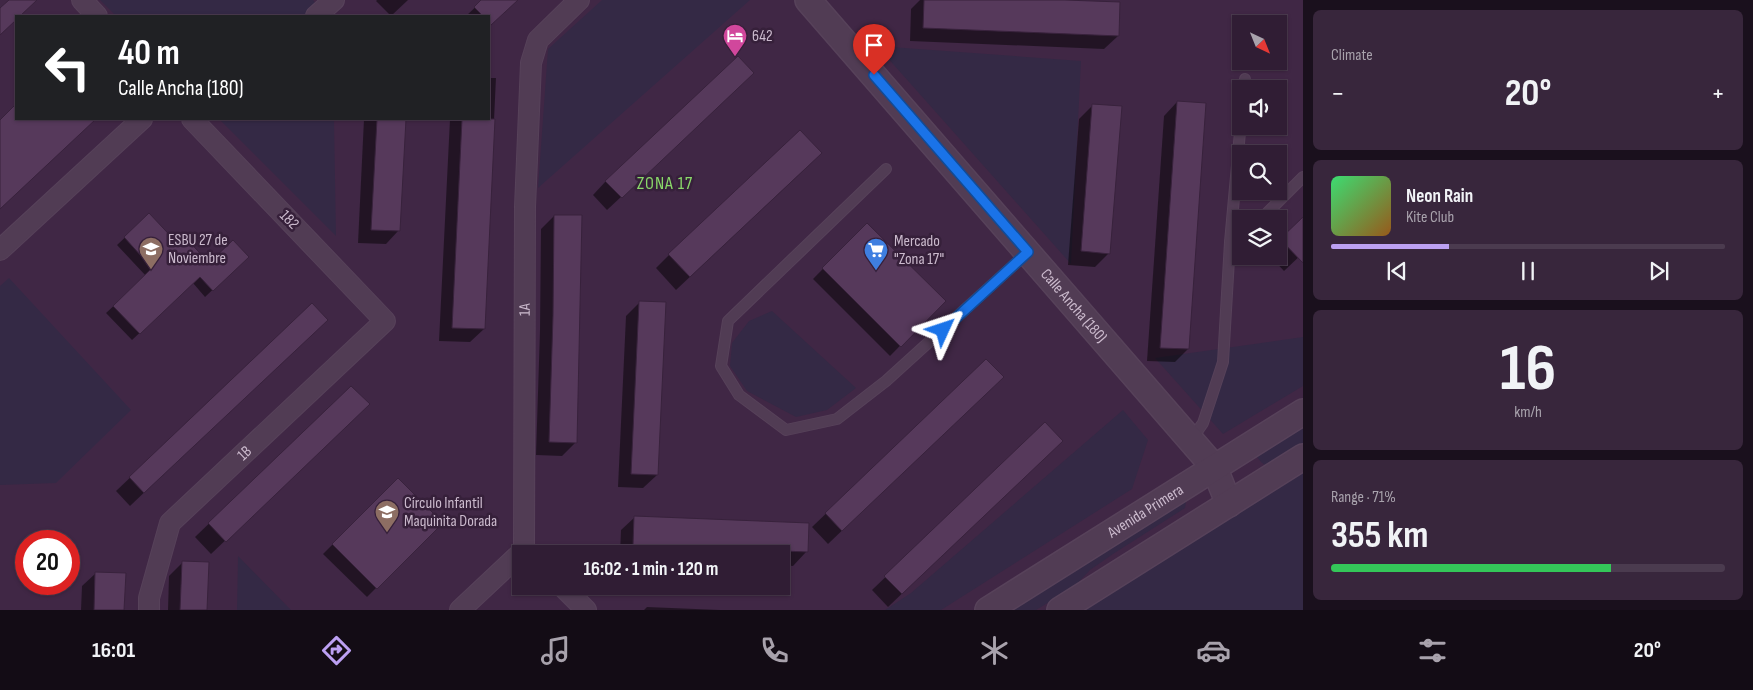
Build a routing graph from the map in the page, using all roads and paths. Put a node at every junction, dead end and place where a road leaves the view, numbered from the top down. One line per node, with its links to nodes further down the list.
1 (82, 0): 5 (street)
2 (334, 0): 6 (street)
3 (580, 0): 22 (street, 1A)
4 (808, 0): 15 (street, Calle Ancha (180))
5 (95, 15)
6 (317, 15)
7 (141, 120): 14 (street)
8 (198, 121): 16 (street, 182)
9 (1240, 135): 13 (lane)
10 (886, 168): 15 (lane)
11 (1303, 177): 12 (lane)
12 (1270, 210)
13 (1230, 242): 18 (lane)
14 (0, 250)
15 (1028, 252): 18 (street, Calle Ancha (180))
16 (385, 321): 25 (street, 1B)
17 (1303, 412): 20 (street, Avenida Primera)
18 (1191, 441): 20 (street, Calle Ancha (180))
19 (1303, 457): 21 (street)
20 (1214, 467): 21 (street, Calle Ancha (180)); 28 (street, Avenida Primera)
21 (1228, 504): 29 (street)
22 (527, 545)
23 (512, 565): 26 (street, 1A)
24 (571, 595): 27 (street)
25 (148, 610)
26 (460, 610)
27 (586, 610)
28 (988, 610)
29 (1060, 610)

